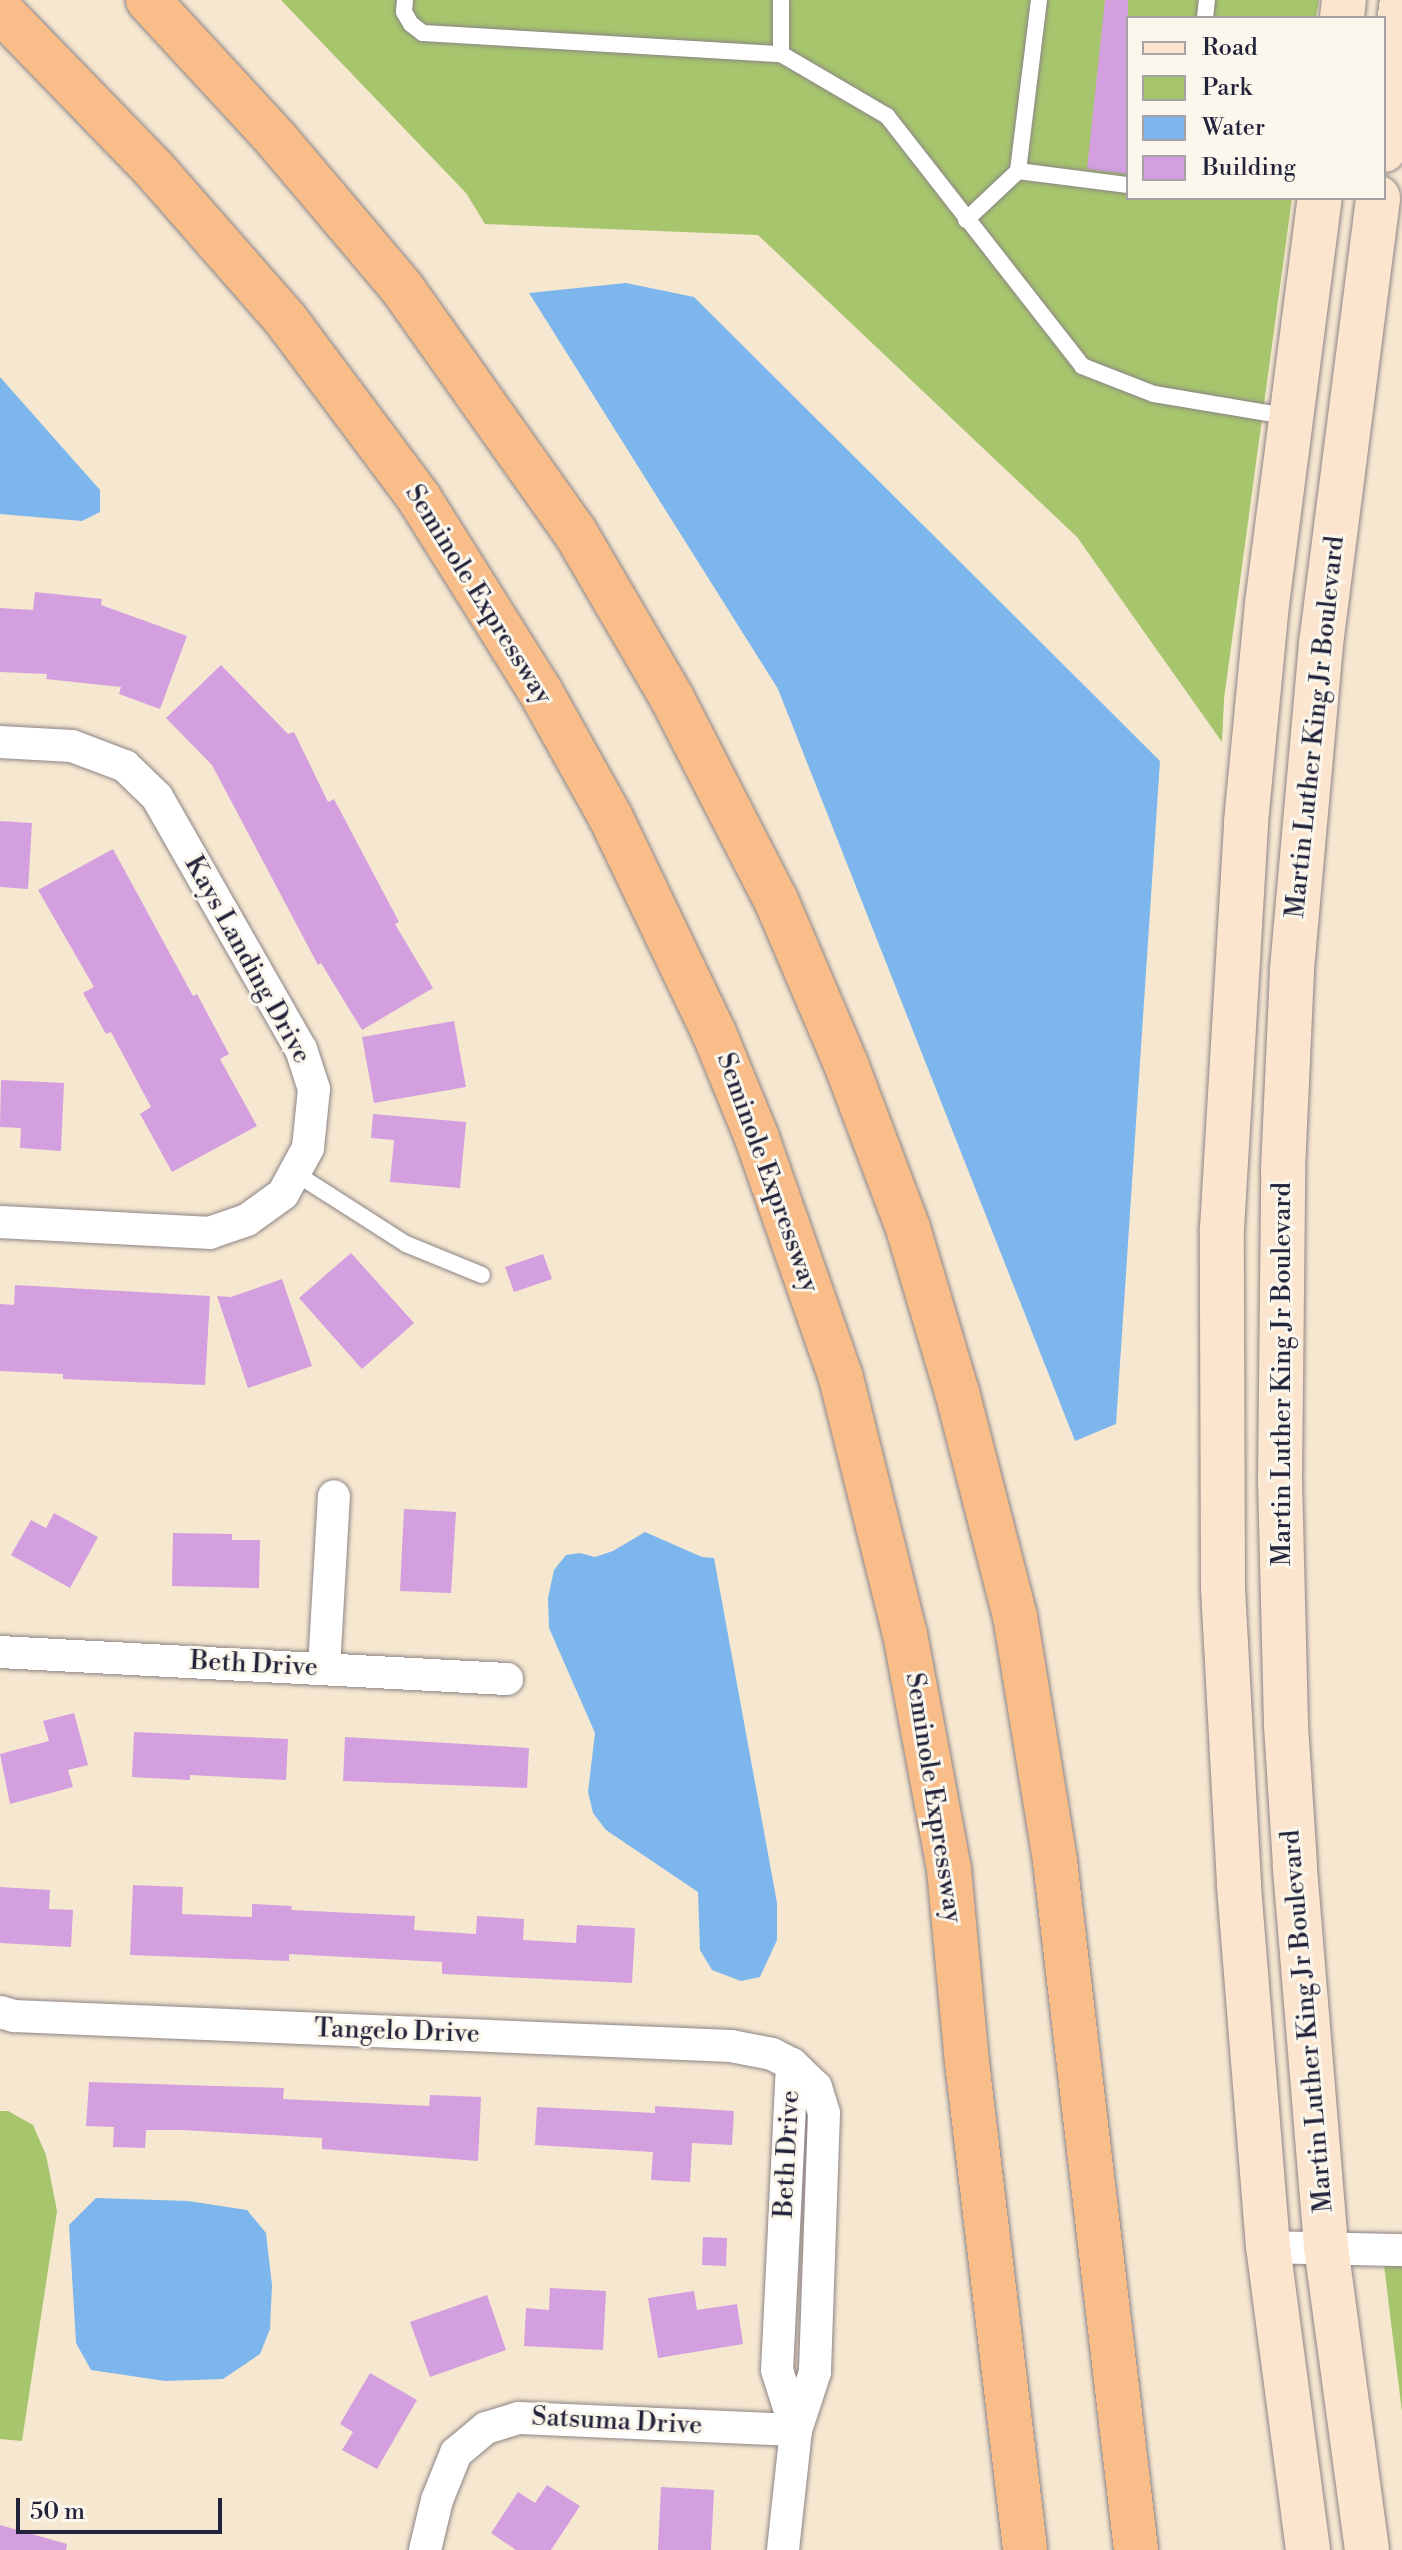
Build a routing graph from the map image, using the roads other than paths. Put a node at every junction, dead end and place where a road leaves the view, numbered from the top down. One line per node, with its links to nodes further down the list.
1 (148, 0): 33 (highway)
2 (405, 0): 7 (lane)
3 (781, 0): 7 (lane)
4 (1039, 0): 9 (lane)
5 (1402, 0): 8 (main road)
6 (0, 10): 32 (highway, Seminole Expressway)
7 (781, 54): 13 (lane)
8 (1386, 133)
9 (1018, 171): 10 (lane); 13 (lane)
10 (1126, 185)
11 (1320, 200): 14 (main road)
12 (1378, 200): 15 (main road, Martin Luther King Jr Boulevard)
13 (966, 220): 14 (lane)
14 (1293, 418): 15 (main road); 27 (main road)
15 (1349, 426): 26 (main road, Martin Luther King Jr Boulevard)
16 (0, 742): 17 (street, Kays Landing Drive)
17 (295, 1173): 18 (street, Kays Landing Drive); 19 (lane)
18 (0, 1222)
19 (482, 1275)
20 (334, 1496): 22 (street)
21 (0, 1652): 22 (street, Beth Drive)
22 (324, 1668): 23 (street, Beth Drive)
23 (507, 1679)
24 (0, 2012): 25 (street, Tangelo Drive)
25 (792, 2064): 29 (street, Beth Drive)
26 (1326, 2246): 27 (street); 28 (street); 35 (main road, Martin Luther King Jr Boulevard)
27 (1268, 2247): 34 (main road)
28 (1402, 2250)
29 (796, 2430): 30 (street, Satsuma Drive); 31 (street, Beth Drive)
30 (425, 2550)
31 (783, 2550)
32 (1025, 2550)
33 (1136, 2550)
34 (1308, 2550)
35 (1367, 2550)

